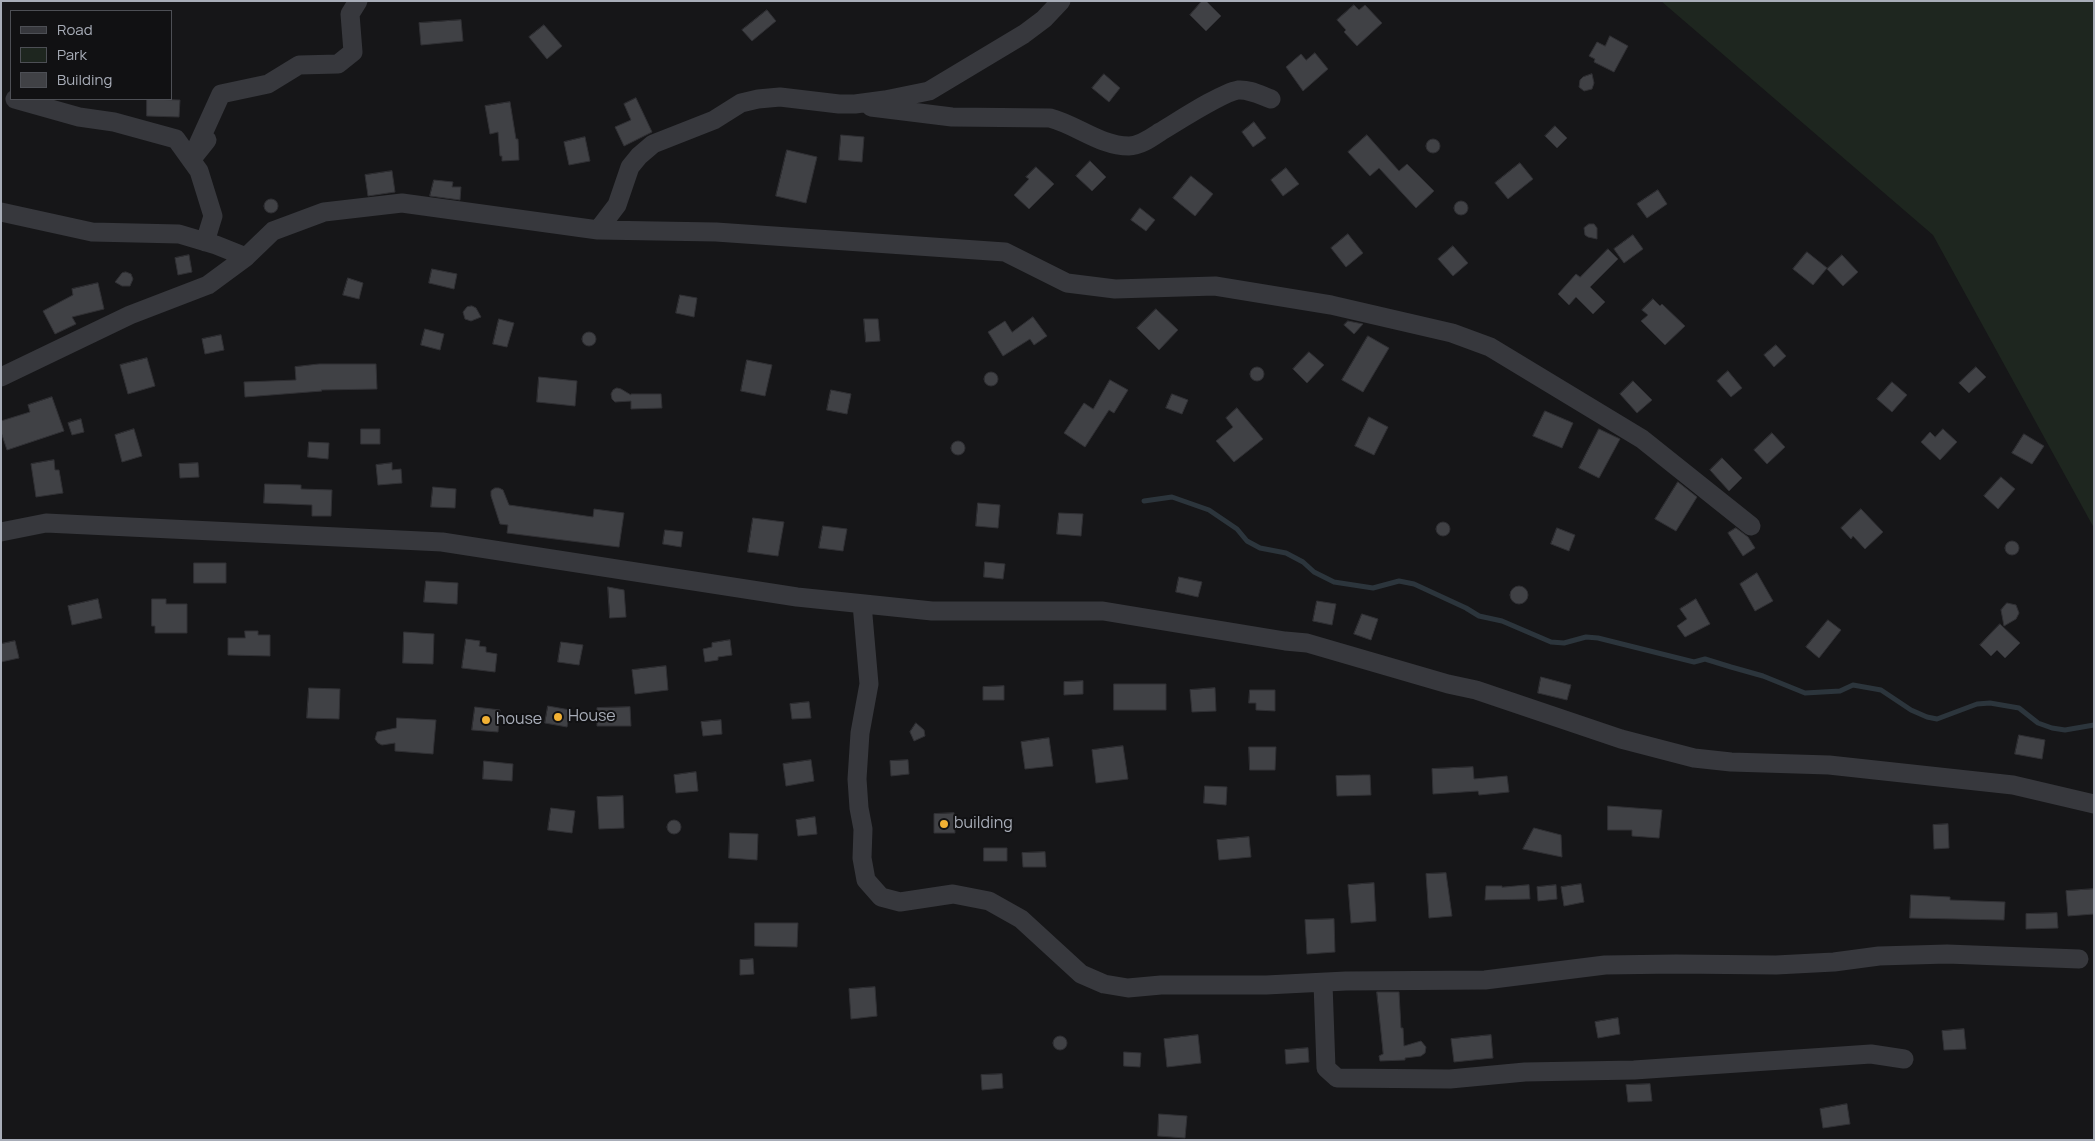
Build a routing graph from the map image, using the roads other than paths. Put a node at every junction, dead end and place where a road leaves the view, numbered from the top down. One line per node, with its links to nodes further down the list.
1 (358, 1): 7 (street)
2 (1061, 1): 5 (street)
3 (1271, 99): 5 (street)
4 (19, 100): 7 (street)
5 (855, 104): 9 (street)
6 (207, 140): 7 (street)
7 (191, 160): 10 (street)
8 (1, 212): 10 (street)
9 (598, 230): 11 (street); 13 (street)
10 (205, 242): 11 (street)
11 (246, 257): 12 (street)
12 (1, 377)
13 (1751, 526)
14 (1, 532): 15 (street)
15 (862, 604): 16 (street); 18 (street)
16 (2094, 804)
17 (2079, 959): 18 (street)
18 (1323, 983): 19 (street)
19 (1904, 1059)

